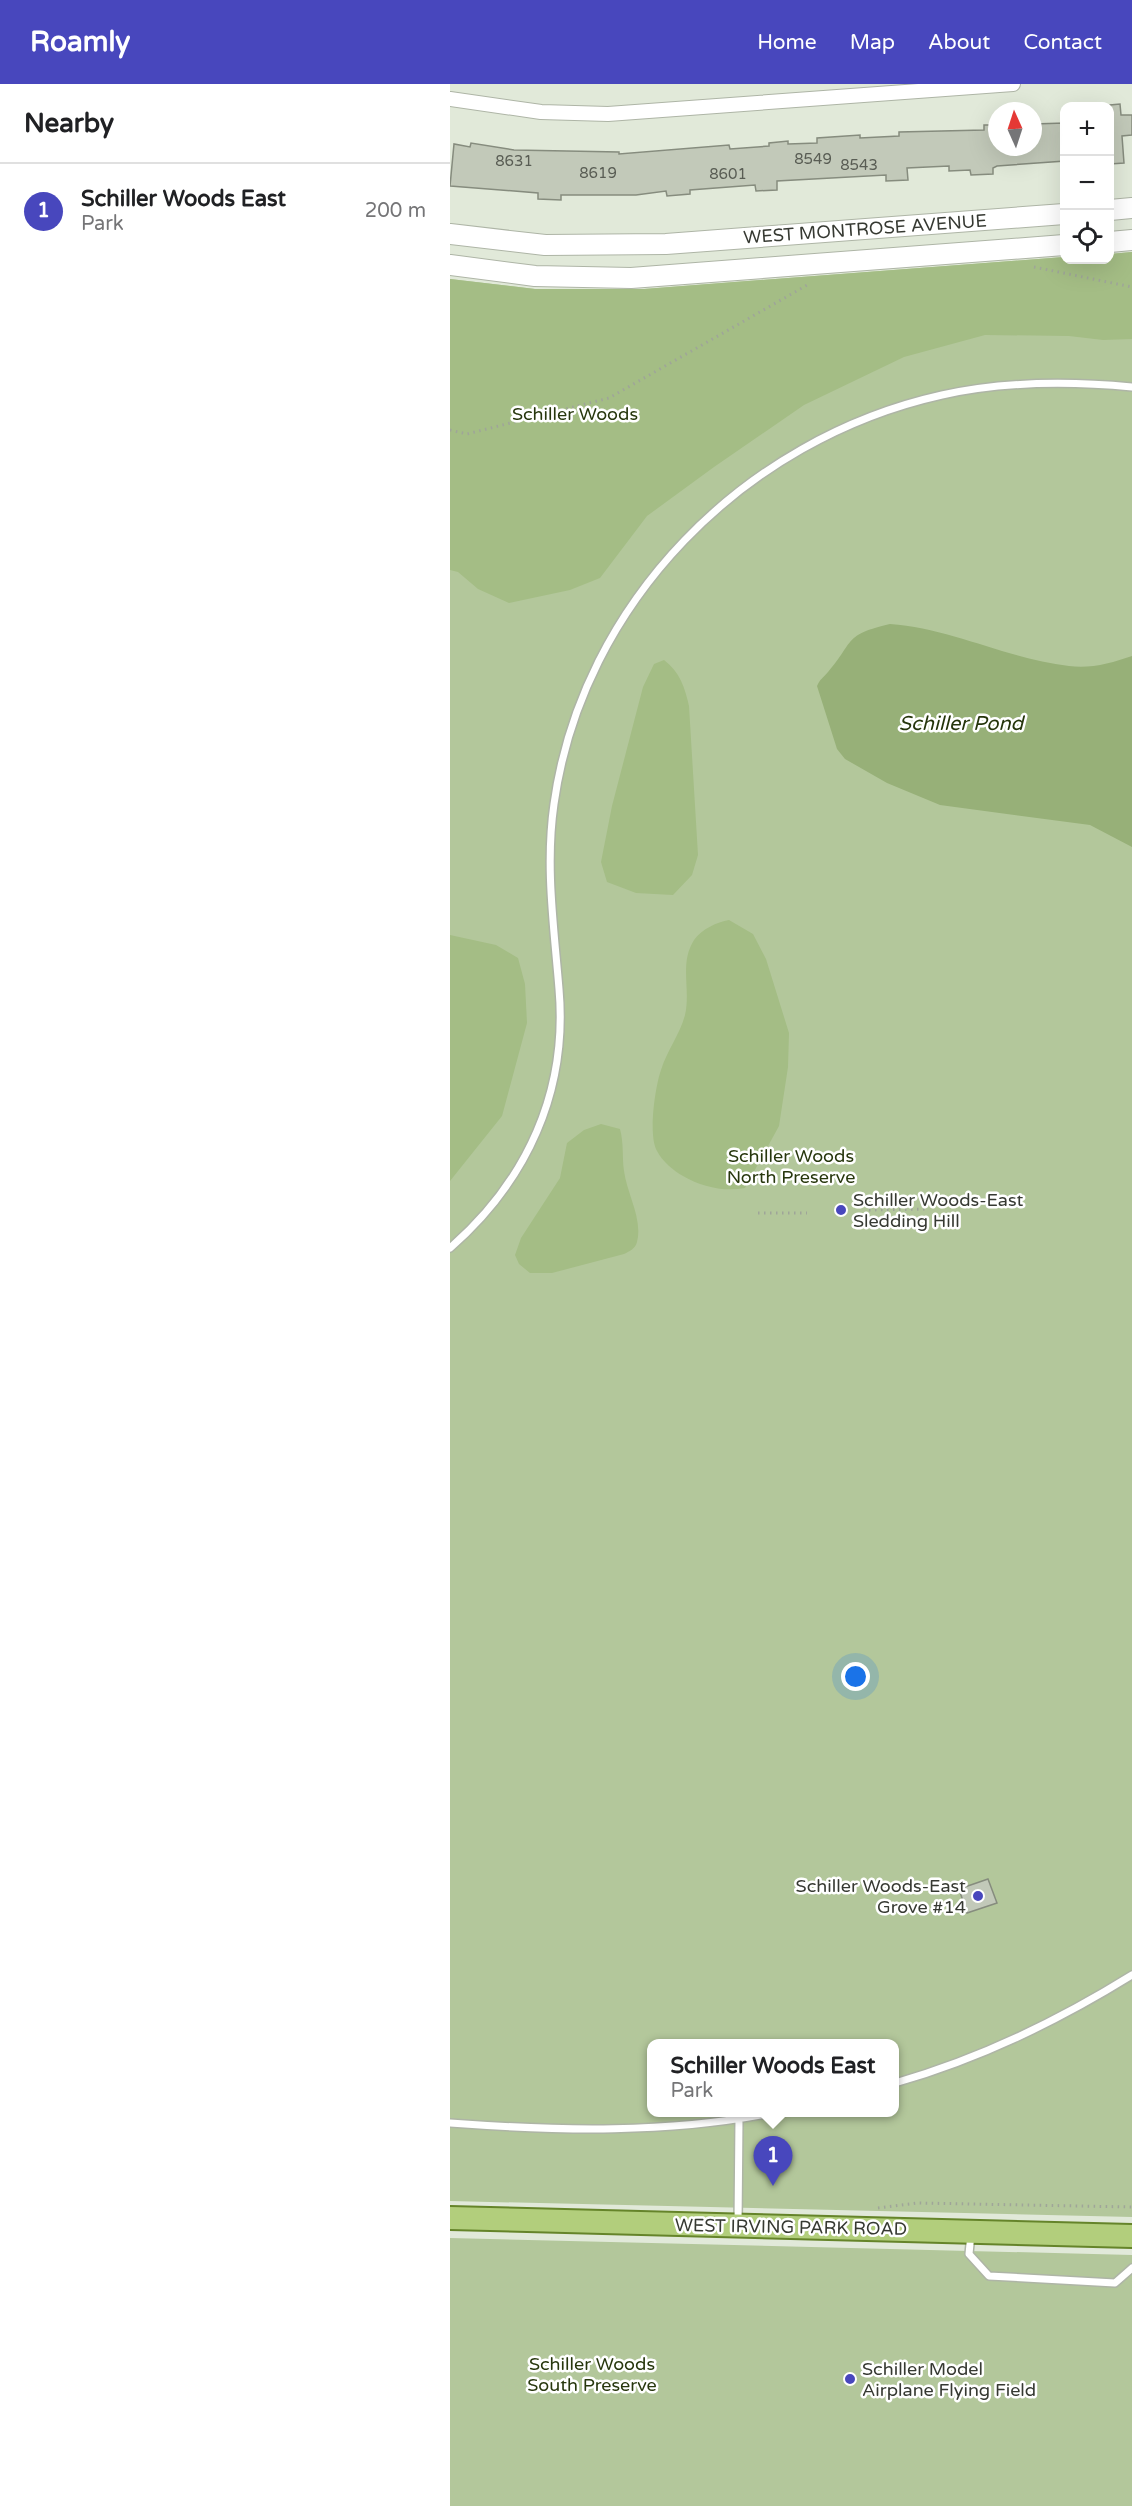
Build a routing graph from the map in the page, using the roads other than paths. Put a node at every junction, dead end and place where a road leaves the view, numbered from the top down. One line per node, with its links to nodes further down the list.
1 (1013, 84): 2 (street)
2 (450, 99)
3 (1132, 208): 4 (main road)
4 (1114, 210)
5 (1060, 214): 6 (main road, WEST MONTROSE AVENUE)
6 (450, 234)
7 (1132, 240): 8 (main road)
8 (1114, 242)
9 (1060, 245): 10 (main road, WEST MONTROSE AVENUE)
10 (450, 266)
11 (1132, 387): 12 (lane)
12 (450, 1248)
13 (1132, 1975): 14 (lane)
14 (899, 2081)
15 (750, 2117): 16 (lane)
16 (739, 2119): 17 (lane); 19 (lane)
17 (450, 2123)
18 (450, 2218): 19 (main road, WEST IRVING PARK ROAD)
19 (738, 2226): 20 (main road, WEST IRVING PARK ROAD)
20 (971, 2232): 21 (main road, WEST IRVING PARK ROAD); 22 (lane)
21 (1132, 2236)
22 (1132, 2268)

